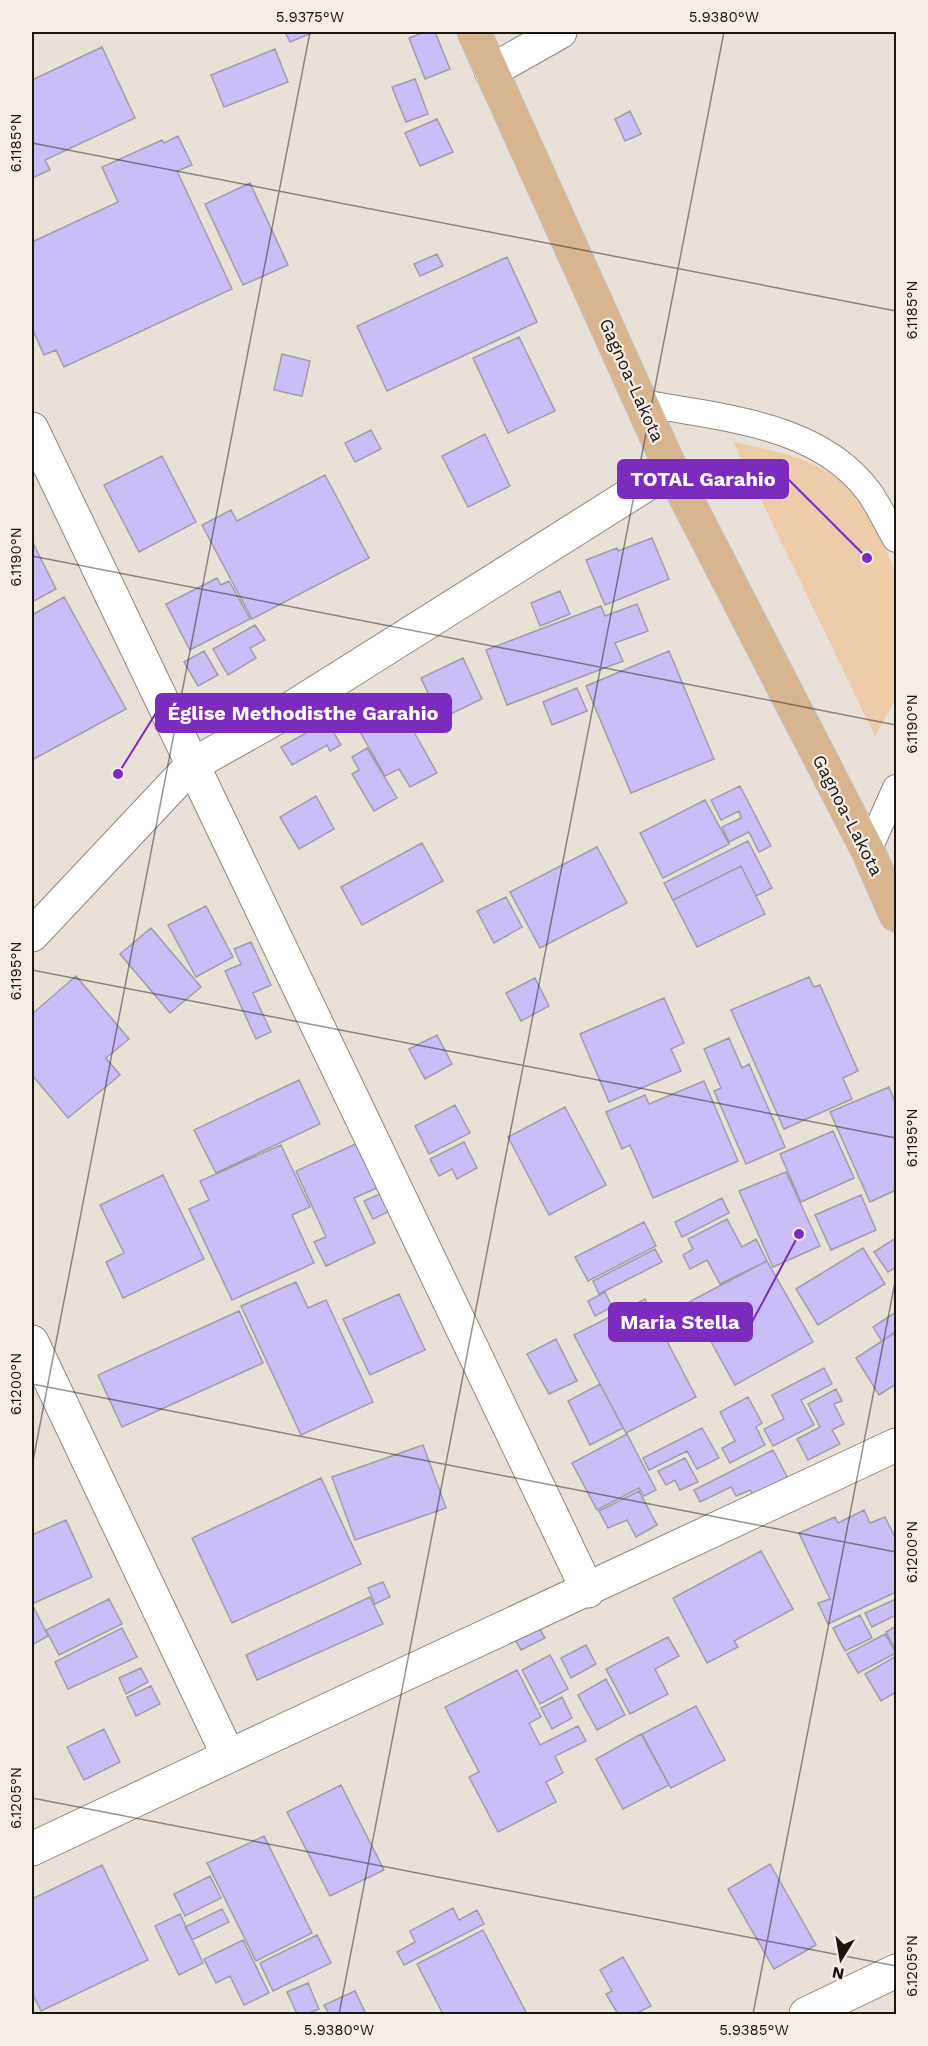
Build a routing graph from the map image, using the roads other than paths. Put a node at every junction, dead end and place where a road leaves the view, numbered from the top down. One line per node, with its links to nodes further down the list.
1 (474, 32): 3 (main road, Gagnoa-Lakota)
2 (560, 32): 3 (street)
3 (491, 71): 4 (main road, Gagnoa-Lakota)
4 (643, 403): 6 (main road, Gagnoa-Lakota); 7 (lane)
5 (32, 429): 8 (street)
6 (671, 469): 8 (street); 10 (main road, Gagnoa-Lakota)
7 (897, 539)
8 (192, 765): 12 (street); 15 (street)
9 (897, 788): 10 (lane)
10 (868, 852): 11 (main road, Gagnoa-Lakota)
11 (897, 915)
12 (32, 935)
13 (32, 1342): 16 (street)
14 (897, 1445): 15 (street)
15 (588, 1592): 16 (street)
16 (228, 1755): 17 (street)
17 (32, 1849)
18 (897, 1971): 19 (street)
19 (806, 2014)

